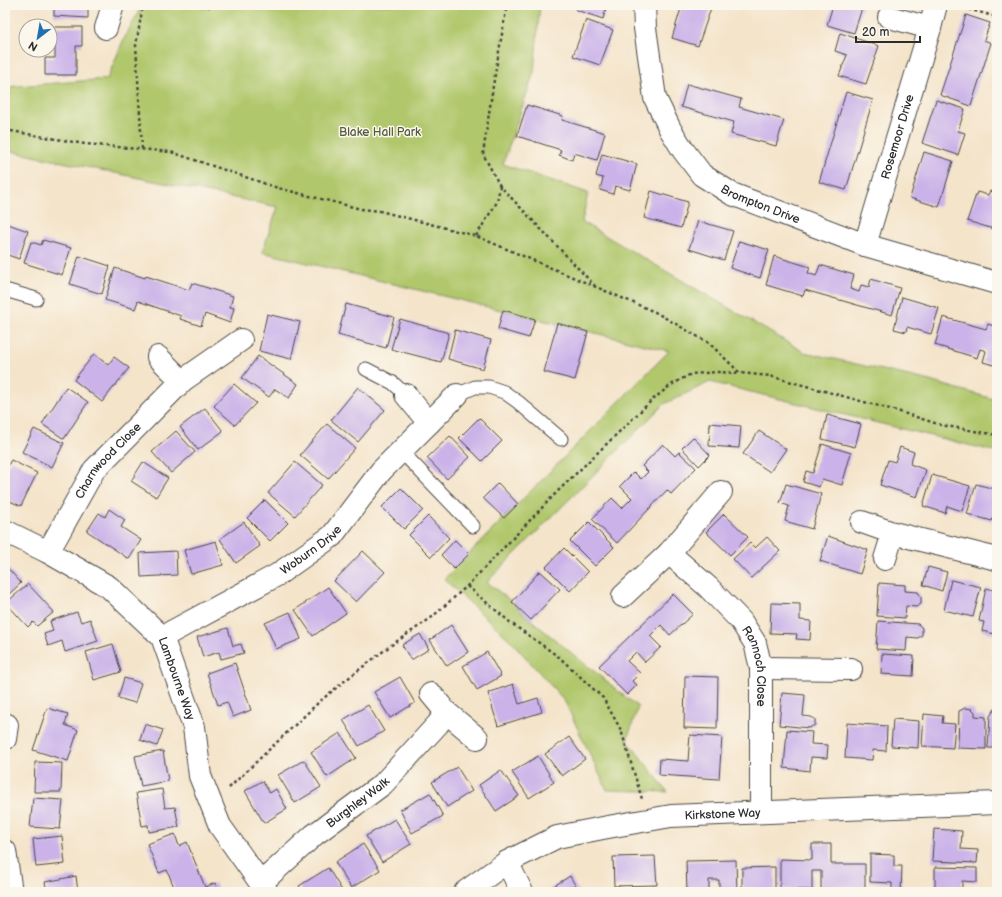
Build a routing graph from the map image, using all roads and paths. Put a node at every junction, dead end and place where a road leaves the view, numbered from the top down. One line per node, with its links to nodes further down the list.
1 (113, 5): 11 (street)
2 (143, 5): 14 (path)
3 (189, 5): 4 (path)
4 (224, 5)
5 (507, 5): 15 (path)
6 (644, 5): 17 (street, Brompton Drive)
7 (936, 5): 12 (street, Rosemoor Drive)
8 (954, 5): 10 (path)
9 (889, 17): 12 (street)
10 (997, 17)
11 (106, 28)
12 (930, 28): 17 (street, Rosemoor Drive)
13 (5, 130): 14 (path)
14 (142, 149): 16 (path)
15 (500, 186): 16 (path); 19 (path)
16 (476, 236): 19 (path)
17 (865, 245): 18 (street, Brompton Drive)
18 (997, 283)
19 (596, 287): 25 (path)
20 (5, 290): 21 (lane)
21 (36, 299)
22 (241, 340): 26 (street, Charnwood Close)
23 (158, 357): 26 (street)
24 (366, 369): 27 (lane)
25 (740, 373): 30 (path); 42 (path)
26 (182, 381): 38 (street, Charnwood Close)
27 (406, 395): 29 (street)
28 (457, 395): 29 (street, Woburn Drive); 31 (lane)
29 (428, 423): 32 (street, Woburn Drive)
30 (997, 435)
31 (561, 439)
32 (400, 451): 35 (lane); 44 (street, Woburn Drive)
33 (721, 492): 39 (street)
34 (862, 522): 37 (street)
35 (473, 526)
36 (5, 532): 38 (street, Lambourne Way)
37 (893, 533): 40 (street); 41 (street)
38 (48, 552): 44 (street, Lambourne Way)
39 (669, 553): 43 (street); 45 (street, Rannoch Close)
40 (885, 559)
41 (997, 559)
42 (467, 586): 51 (path); 53 (path)
43 (623, 596)
44 (162, 637): 51 (street, Lambourne Way)
45 (761, 668): 46 (street); 52 (street, Rannoch Close)
46 (851, 669)
47 (431, 694): 48 (street)
48 (446, 712): 49 (street); 56 (street, Burghley Walk)
49 (477, 738)
50 (997, 803): 52 (street, Kirkstone Way)
51 (212, 804): 56 (street, Lambourne Way)
52 (761, 812): 53 (street, Kirkstone Way)
53 (648, 820): 55 (street, Kirkstone Way)
54 (5, 851): 57 (street)
55 (507, 862): 58 (street, Kirkstone Way); 59 (street)
56 (264, 887)
57 (11, 892)
58 (465, 892)
59 (522, 892)

